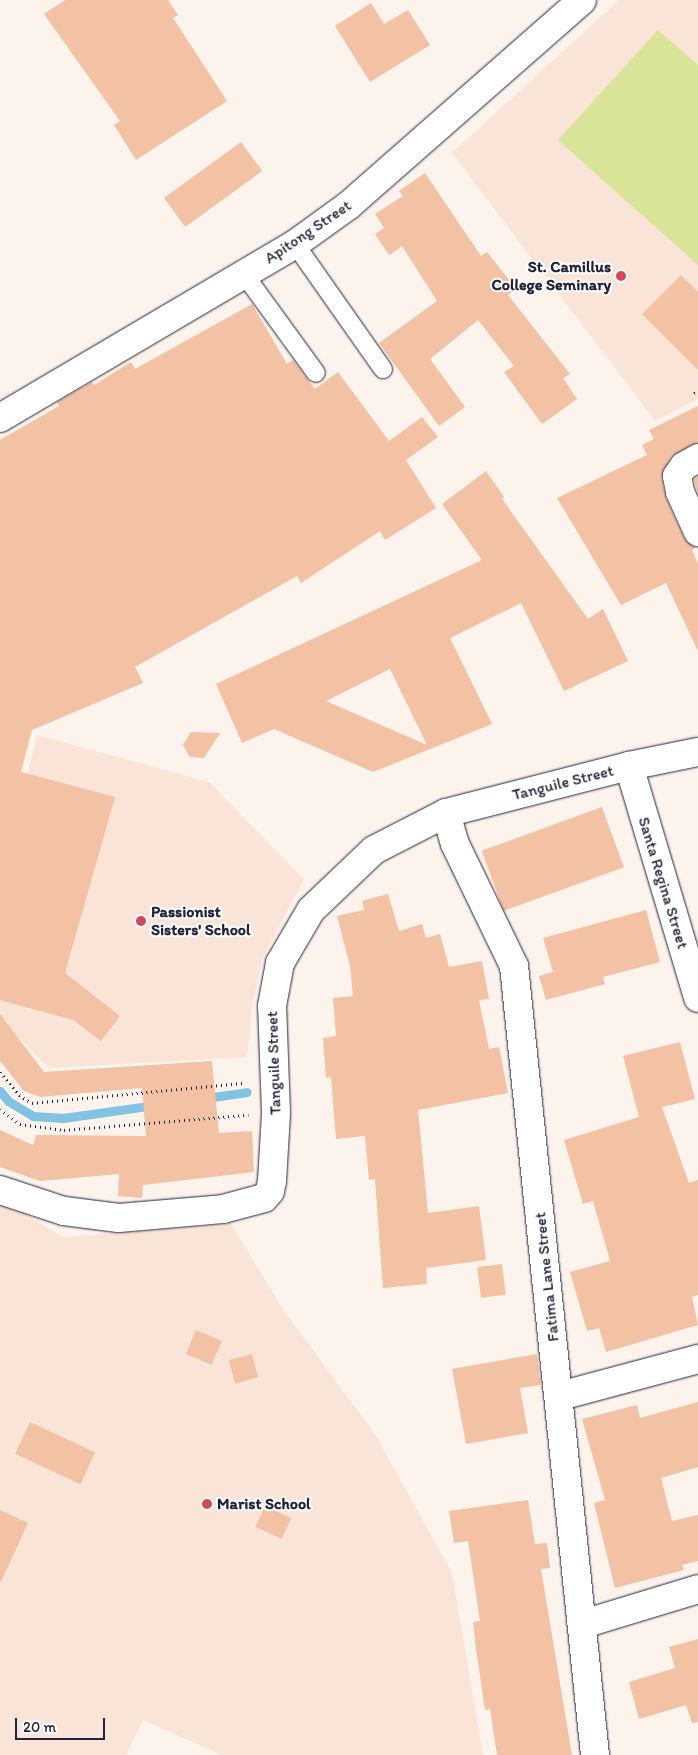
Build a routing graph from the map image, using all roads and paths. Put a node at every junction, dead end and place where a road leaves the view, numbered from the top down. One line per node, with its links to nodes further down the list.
1 (582, 0): 2 (street, Apitong Street)
2 (295, 244): 3 (street, Apitong Street); 4 (lane)
3 (244, 274): 5 (lane); 8 (street, Apitong Street)
4 (383, 369)
5 (316, 373)
6 (698, 391): 7 (path)
7 (694, 393)
8 (0, 418)
9 (698, 458): 10 (street)
10 (698, 532)
11 (698, 752): 12 (street, Tanguile Street)
12 (629, 766): 13 (street, Tanguile Street); 14 (street, Santa Regina Street)
13 (446, 813): 16 (street, Tanguile Street); 21 (street, Fatima Lane Street)
14 (698, 998)
15 (0, 1072): 16 (path)
16 (275, 1081): 18 (street, Tanguile Street)
17 (0, 1109): 18 (path)
18 (276, 1113): 19 (street, Tanguile Street)
19 (0, 1190)
20 (698, 1359): 21 (street)
21 (560, 1396): 23 (street, Fatima Lane Street)
22 (698, 1589): 23 (street)
23 (583, 1624): 24 (street, Fatima Lane Street)
24 (595, 1755)

